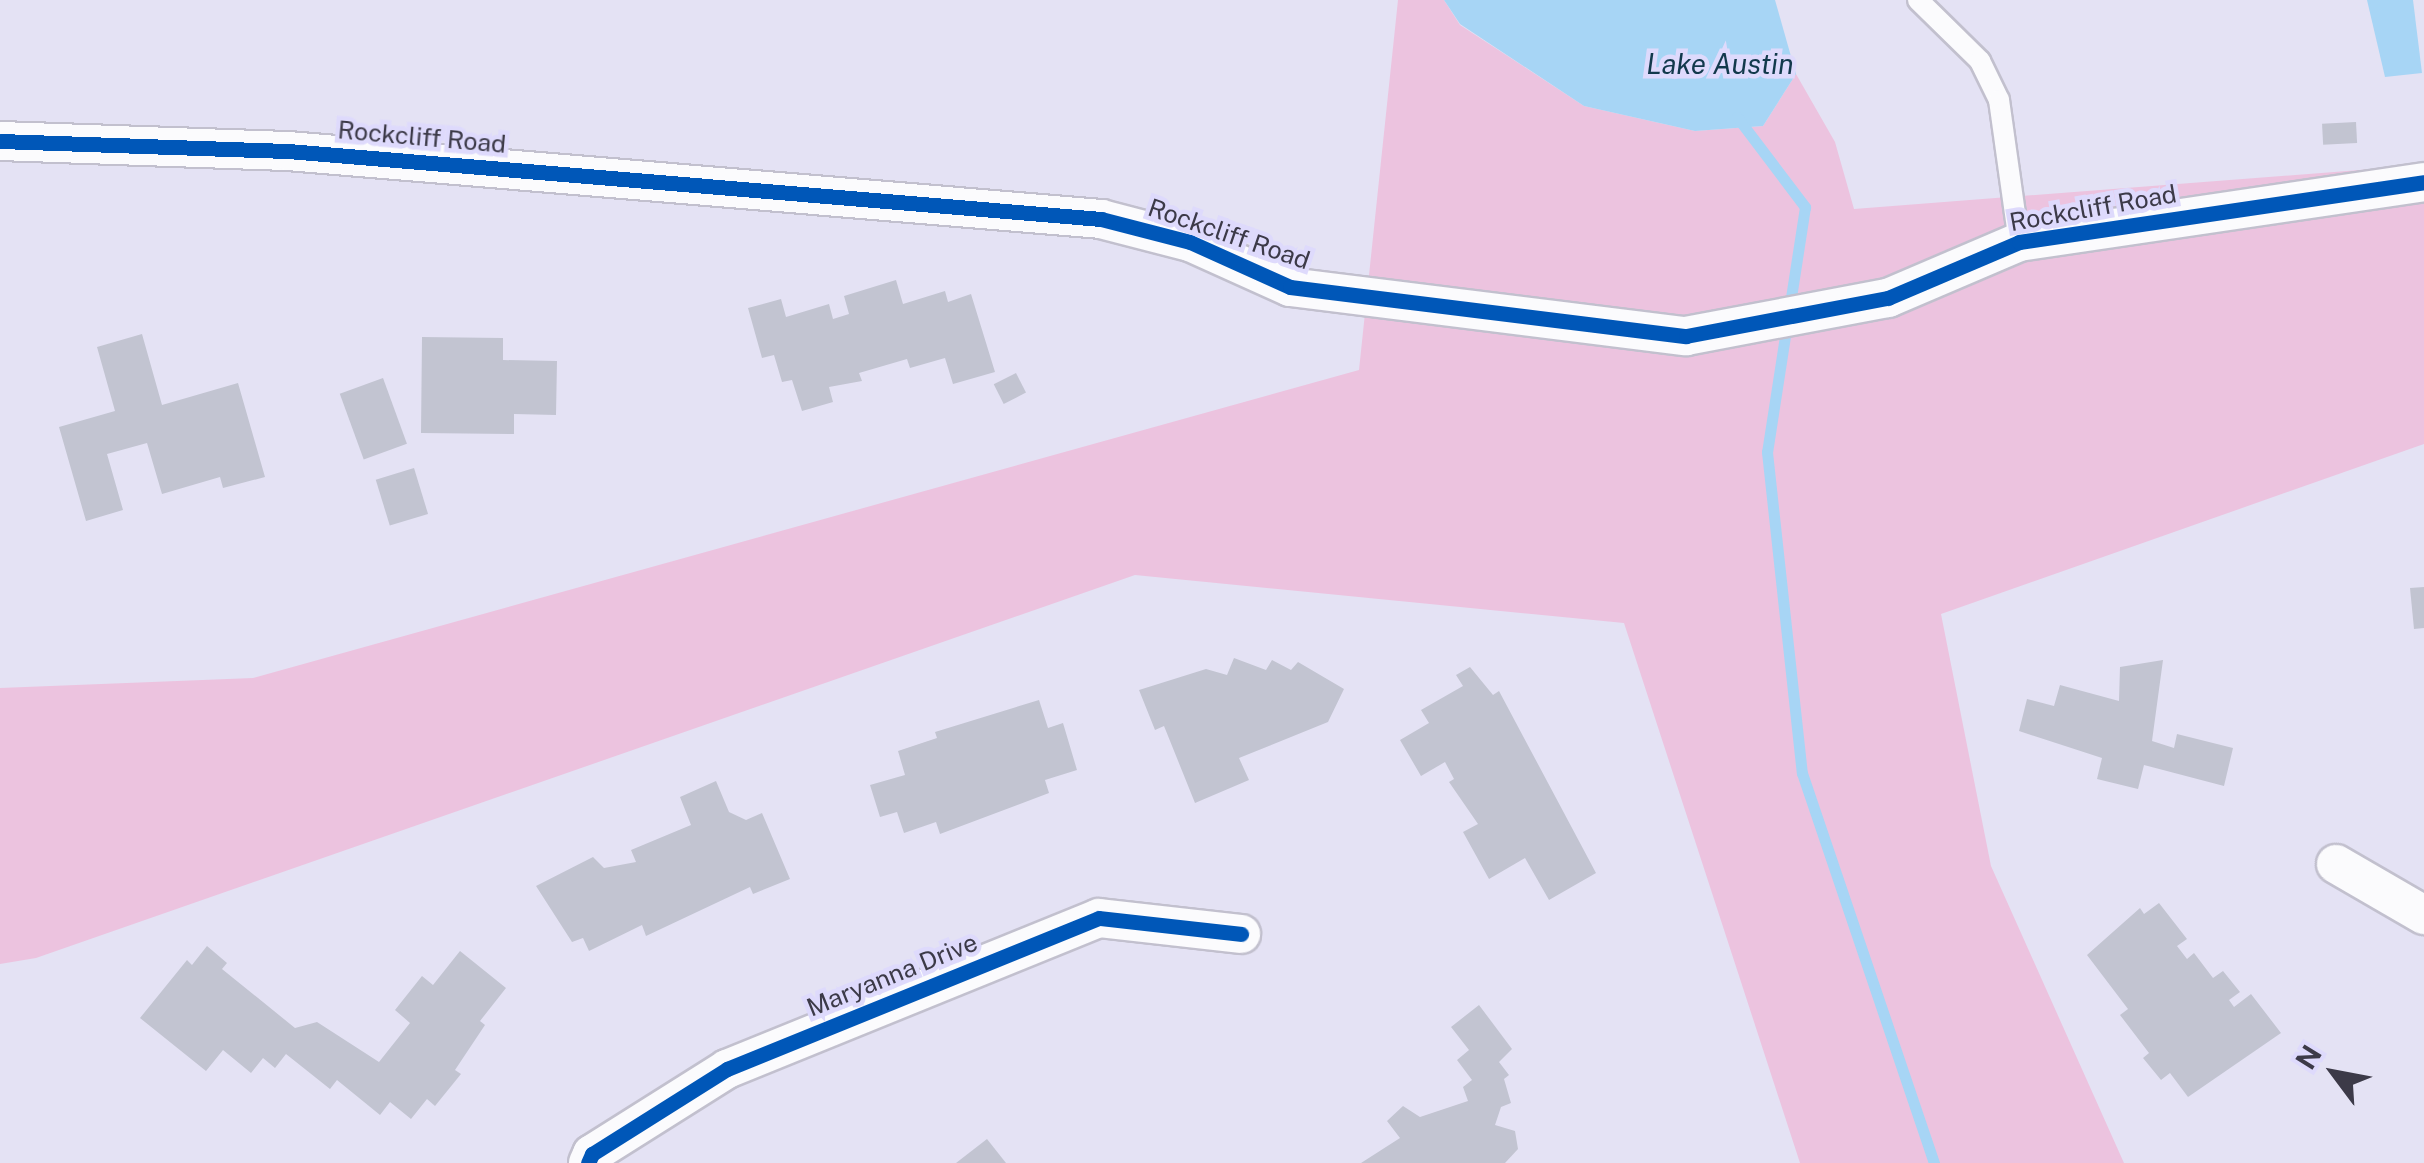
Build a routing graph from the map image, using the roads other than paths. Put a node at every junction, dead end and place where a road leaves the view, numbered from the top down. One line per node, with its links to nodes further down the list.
1 (1918, 0): 4 (lane)
2 (0, 141): 4 (street, Rockcliff Road)
3 (2424, 182): 4 (street, Rockcliff Road)
4 (2019, 242)
5 (2336, 864): 6 (street)
6 (2424, 915)
7 (1242, 934): 8 (street, Maryanna Drive)
8 (588, 1163)

